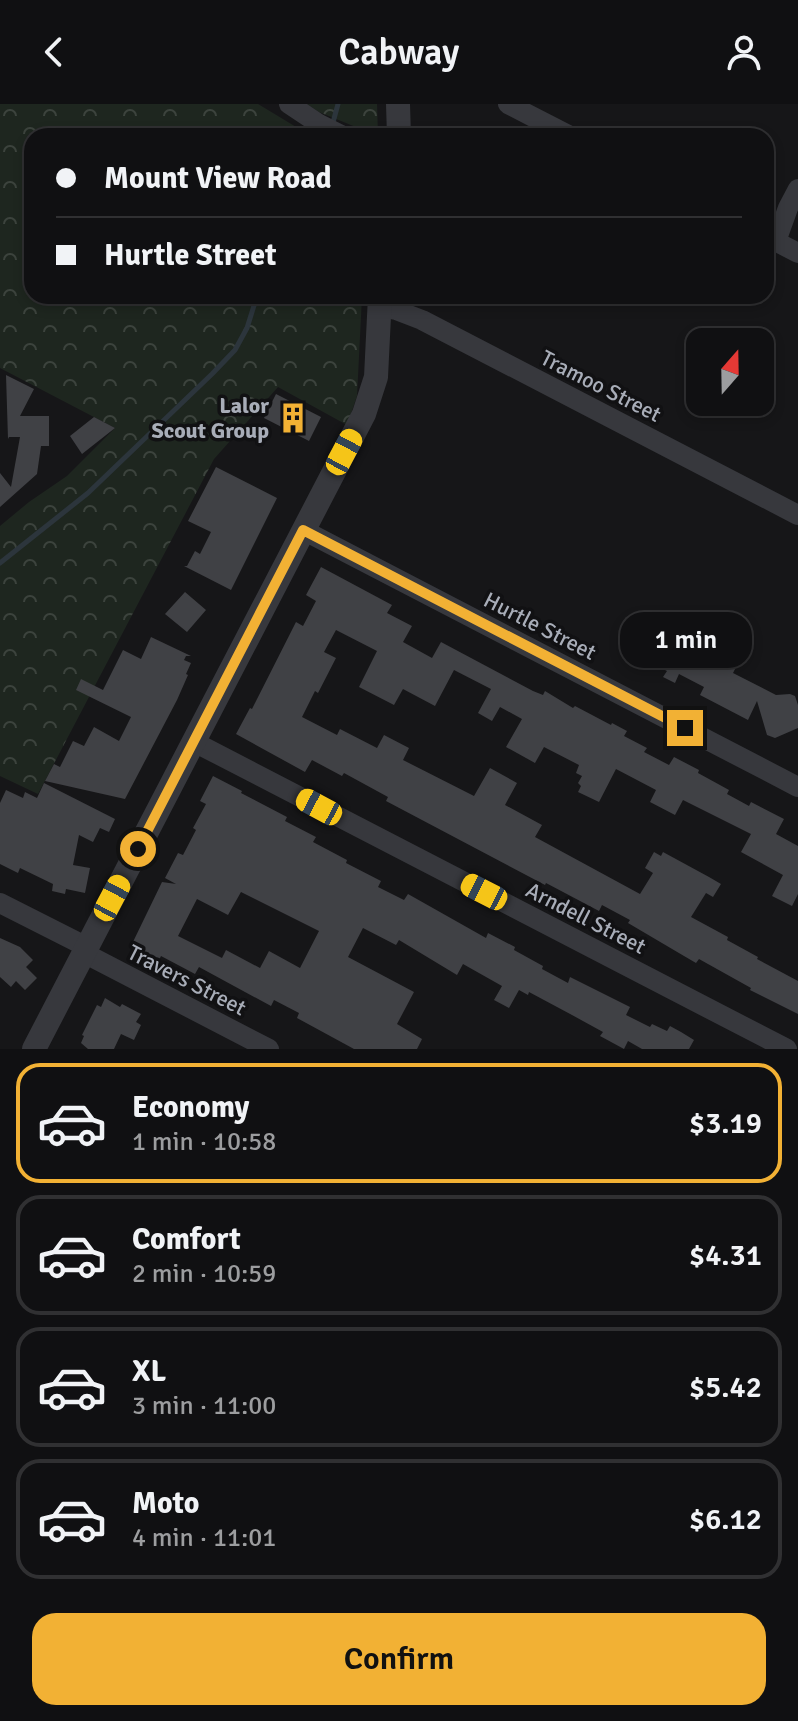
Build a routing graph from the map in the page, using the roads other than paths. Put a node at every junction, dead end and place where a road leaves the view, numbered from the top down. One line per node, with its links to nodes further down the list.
1 (289, 104): 4 (street)
2 (398, 104): 5 (street)
3 (508, 104): 6 (street)
4 (327, 128)
5 (399, 128)
6 (554, 128)
7 (798, 189): 8 (street)
8 (774, 231)
9 (774, 236): 10 (street)
10 (796, 252)
11 (379, 304): 14 (street)
12 (383, 304): 13 (street, Tramoo Street)
13 (798, 515)
14 (303, 530): 15 (street); 16 (street, Hurtle Street)
15 (194, 742): 18 (street); 21 (street, Arndell Street)
16 (798, 787)
17 (0, 903): 18 (street, Travers Street)
18 (85, 950): 19 (street); 20 (street, Travers Street)
19 (34, 1049)
20 (269, 1049)
21 (787, 1049)

